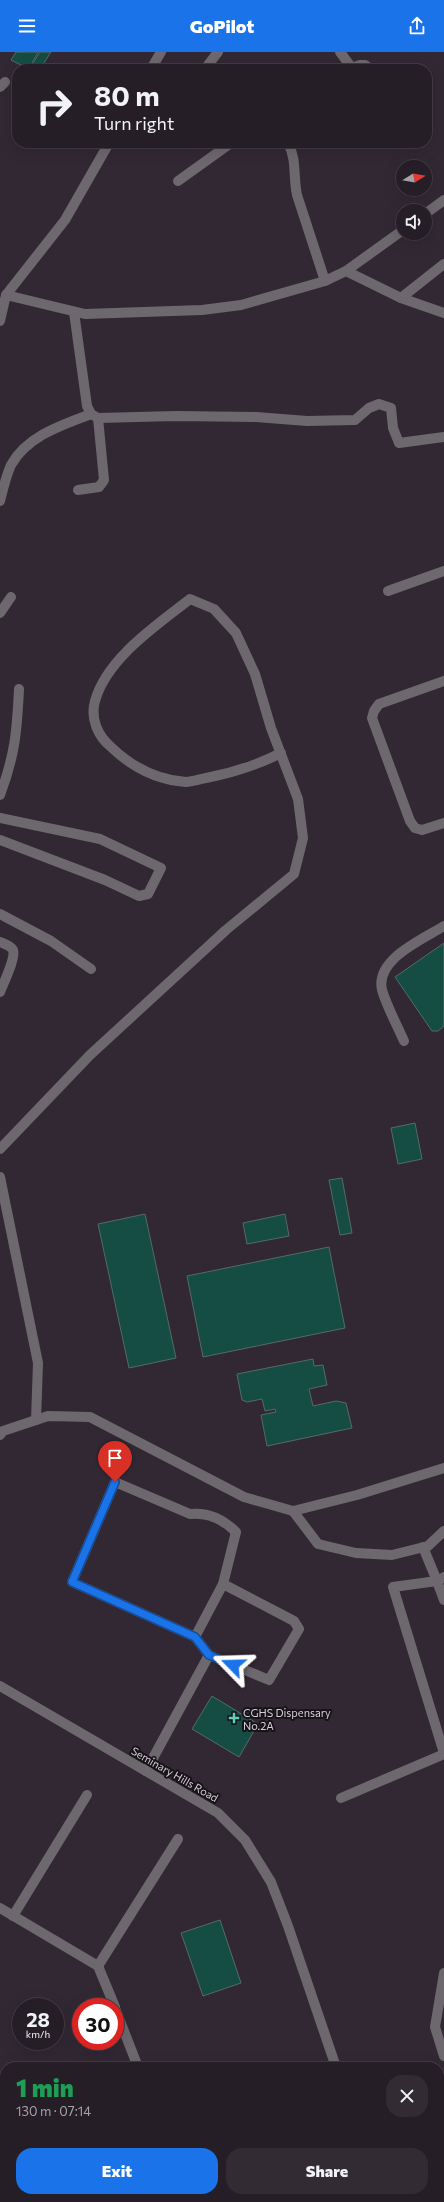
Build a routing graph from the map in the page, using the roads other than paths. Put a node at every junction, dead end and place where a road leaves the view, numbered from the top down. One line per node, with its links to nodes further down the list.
1 (160, 52): 4 (street)
2 (218, 52): 5 (street)
3 (340, 52): 6 (street)
4 (154, 64)
5 (209, 64)
6 (348, 64)
7 (106, 148): 17 (street)
8 (224, 148): 10 (street)
9 (290, 148): 16 (street)
10 (178, 181)
11 (444, 200): 12 (street)
12 (432, 209)
13 (396, 235): 15 (street)
14 (444, 264): 18 (street)
15 (346, 271): 16 (street); 18 (street)
16 (325, 281): 19 (street)
17 (6, 294): 19 (street); 21 (street)
18 (401, 298): 20 (street)
19 (74, 312): 22 (street)
20 (444, 313)
21 (0, 321)
22 (94, 416): 23 (street); 24 (street); 25 (street)
23 (444, 437)
24 (78, 490)
25 (0, 501)
26 (444, 571): 27 (street)
27 (388, 591)
28 (11, 597): 29 (street)
29 (0, 613)
30 (444, 681): 35 (street)
31 (19, 689): 33 (street)
32 (281, 753): 32 (street); 43 (street)
33 (0, 795)
34 (0, 818): 36 (street)
35 (444, 823)
36 (0, 840)
37 (0, 914): 40 (street)
38 (444, 926): 42 (street)
39 (0, 942): 41 (street)
40 (92, 969)
41 (0, 992)
42 (404, 1041)
43 (0, 1149)
44 (0, 1177): 45 (street)
45 (36, 1420): 46 (street); 48 (street)
46 (0, 1436)
47 (444, 1468): 48 (street)
48 (293, 1511): 50 (street)
49 (444, 1531): 50 (street)
50 (424, 1547): 51 (street)
51 (440, 1579): 53 (street); 57 (street)
52 (223, 1584): 54 (street); 54 (street); 55 (street)
53 (444, 1600)
54 (195, 1637): 55 (street)
55 (209, 1655): 58 (street)
56 (0, 1686): 58 (street, Seminary Hills Road)
57 (444, 1754): 60 (street)
58 (146, 1771): 70 (street, Seminary Hills Road)
59 (87, 1795): 63 (street)
60 (341, 1798)
61 (178, 1839): 64 (street)
62 (0, 1908): 63 (street)
63 (13, 1916): 64 (street)
64 (98, 1966): 66 (street)
65 (444, 1973): 68 (street)
66 (111, 1998)
67 (124, 2031): 69 (street)
68 (444, 2056)
69 (136, 2062)
70 (334, 2062)

